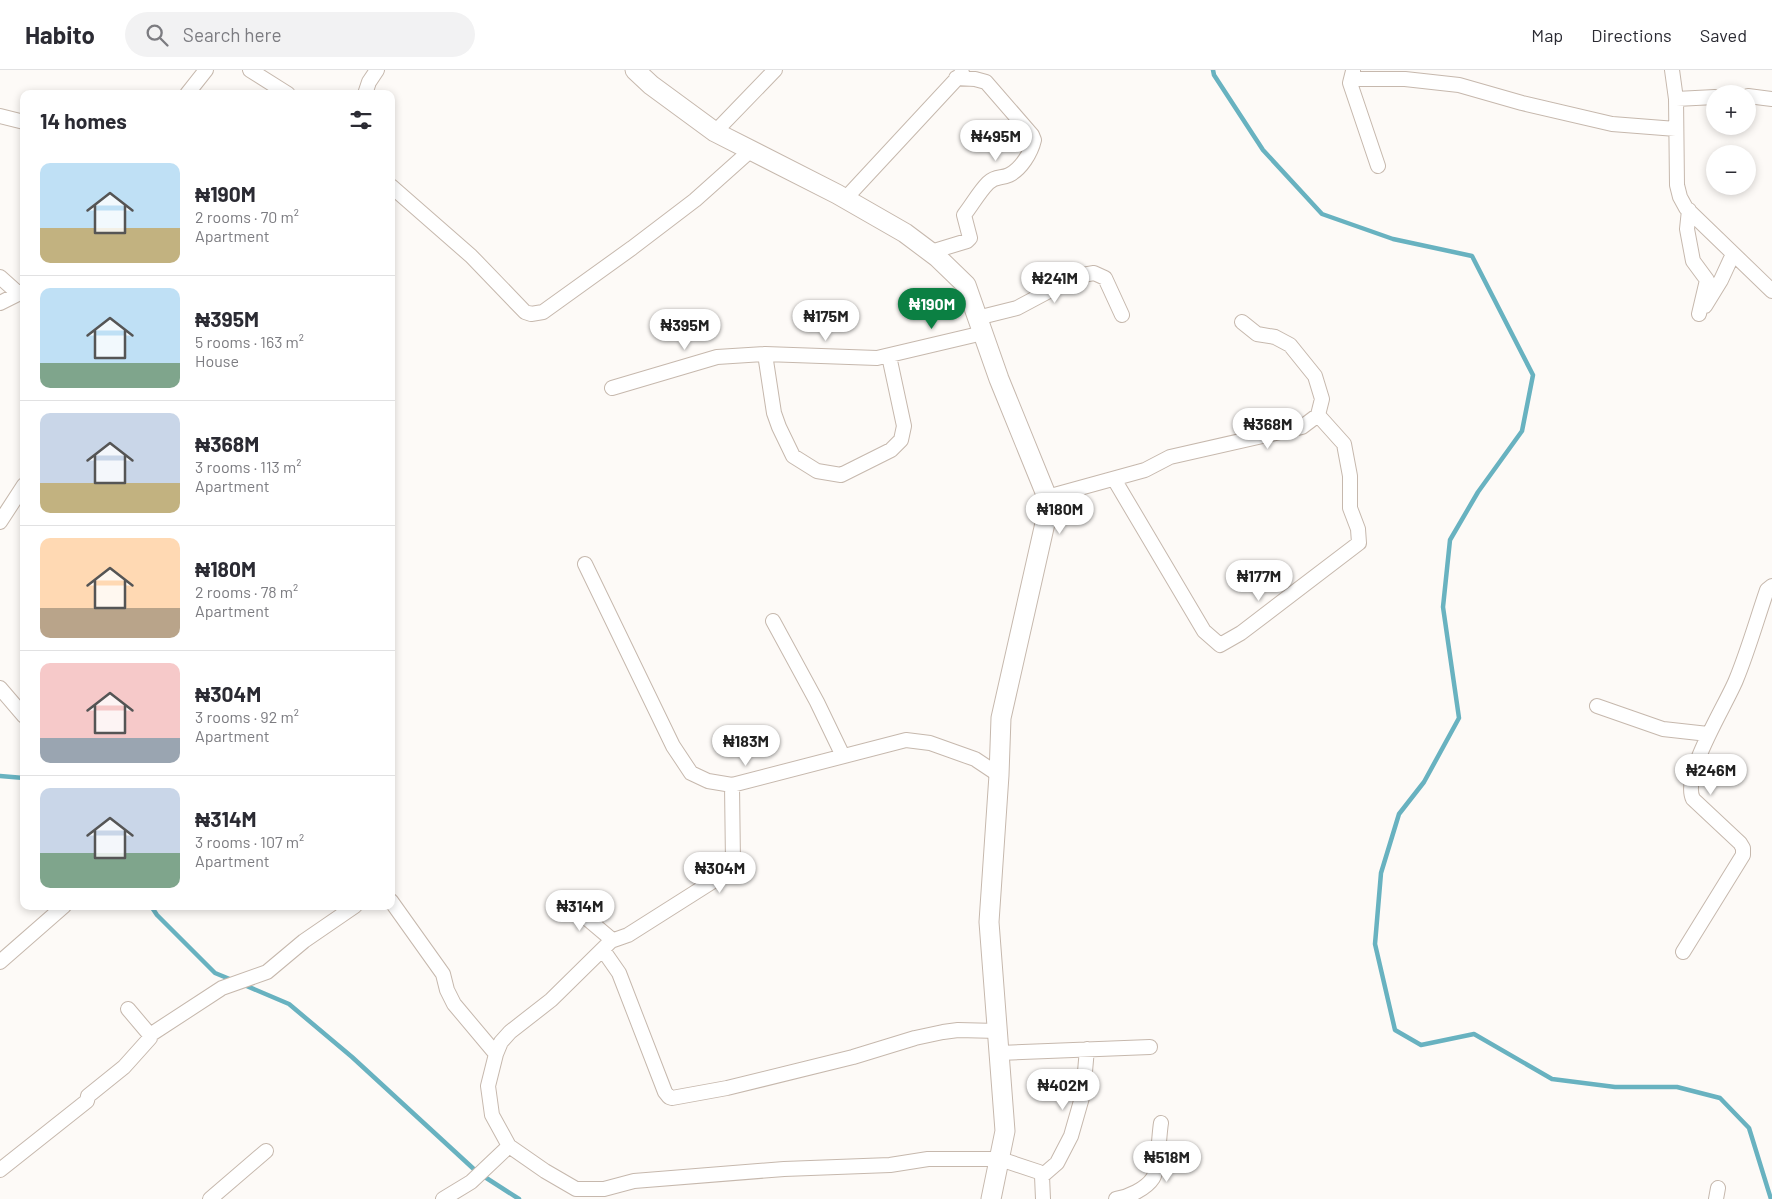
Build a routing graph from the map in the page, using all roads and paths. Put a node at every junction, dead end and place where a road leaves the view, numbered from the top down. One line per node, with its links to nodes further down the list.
1 (206, 70): 9 (street)
2 (250, 70): 10 (street)
3 (377, 70): 11 (street)
4 (635, 70): 19 (street)
5 (775, 70): 19 (street)
6 (1672, 70): 14 (street)
7 (960, 74): 23 (street); 25 (street)
8 (1352, 74): 18 (street); 21 (street)
9 (190, 90)
10 (282, 90)
11 (366, 90)
12 (1706, 97): 14 (street)
13 (1756, 97): 15 (street)
14 (1676, 99): 18 (street)
15 (1772, 99)
16 (0, 116): 17 (street)
17 (20, 121)
18 (1676, 130): 24 (street)
19 (715, 132): 20 (street)
20 (751, 150): 22 (street); 23 (street)
21 (1378, 166)
22 (395, 190)
23 (845, 199): 25 (street)
24 (1689, 210): 26 (street); 26 (street)
25 (931, 252): 34 (street)
26 (1733, 254): 28 (street)
27 (0, 278): 29 (street)
28 (1772, 290)
29 (20, 291)
30 (20, 293): 31 (street)
31 (0, 303)
32 (1122, 316): 34 (street)
33 (1242, 322): 38 (street)
34 (980, 325): 36 (street); 41 (street)
35 (765, 354): 36 (street); 36 (street); 37 (street)
36 (889, 356)
37 (612, 388)
38 (1318, 415): 39 (street); 39 (street)
39 (1114, 479): 41 (street)
40 (20, 493): 42 (street)
41 (1047, 497): 51 (street)
42 (0, 522)
43 (585, 564): 52 (street)
44 (1772, 586): 49 (street)
45 (773, 621): 50 (street)
46 (0, 688): 48 (street)
47 (1598, 706): 49 (street)
48 (20, 711)
49 (1708, 734): 58 (street)
50 (843, 756): 51 (street); 52 (street)
51 (999, 775): 61 (street)
52 (732, 785): 57 (street)
53 (572, 906): 57 (street)
54 (395, 907): 66 (street)
55 (59, 910): 59 (street)
56 (349, 910): 62 (street)
57 (607, 946): 61 (street); 66 (street)
58 (1683, 952)
59 (0, 962)
60 (128, 1009): 62 (street)
61 (998, 1031): 65 (street)
62 (150, 1034): 71 (street)
63 (1150, 1047): 64 (street)
64 (1087, 1049): 65 (street); 72 (street)
65 (999, 1053): 70 (street)
66 (496, 1054): 68 (street)
67 (1161, 1123): 77 (street)
68 (509, 1146): 70 (street); 74 (street)
69 (266, 1152): 73 (street)
70 (1000, 1159): 72 (street); 75 (street)
71 (0, 1170)
72 (1042, 1176): 76 (street)
73 (210, 1199)
74 (443, 1199)
75 (991, 1199)
76 (1043, 1199)
77 (1116, 1199)

